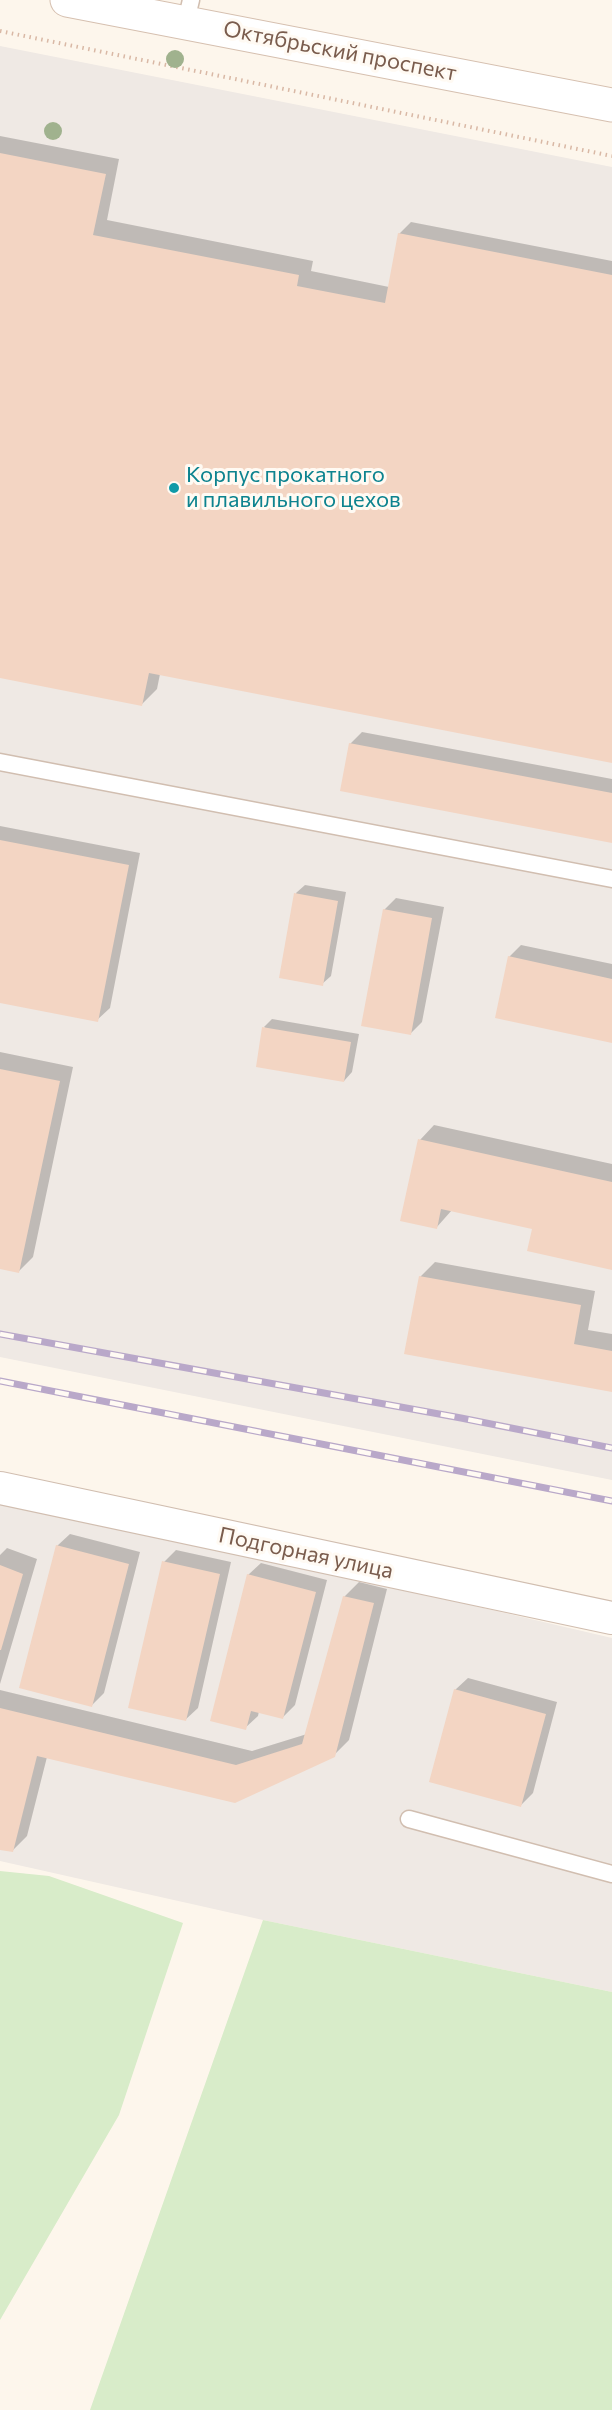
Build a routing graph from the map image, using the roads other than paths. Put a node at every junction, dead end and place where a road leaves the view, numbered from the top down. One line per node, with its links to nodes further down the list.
1 (67, 0): 2 (main road, Октябрьский проспект)
2 (188, 11): 3 (main road, Октябрьский проспект)
3 (612, 105)
4 (0, 762): 5 (lane)
5 (612, 879)
6 (0, 1488): 7 (street, Подгорная улица)
7 (612, 1618)
8 (409, 1820): 9 (lane)
9 (612, 1874)

